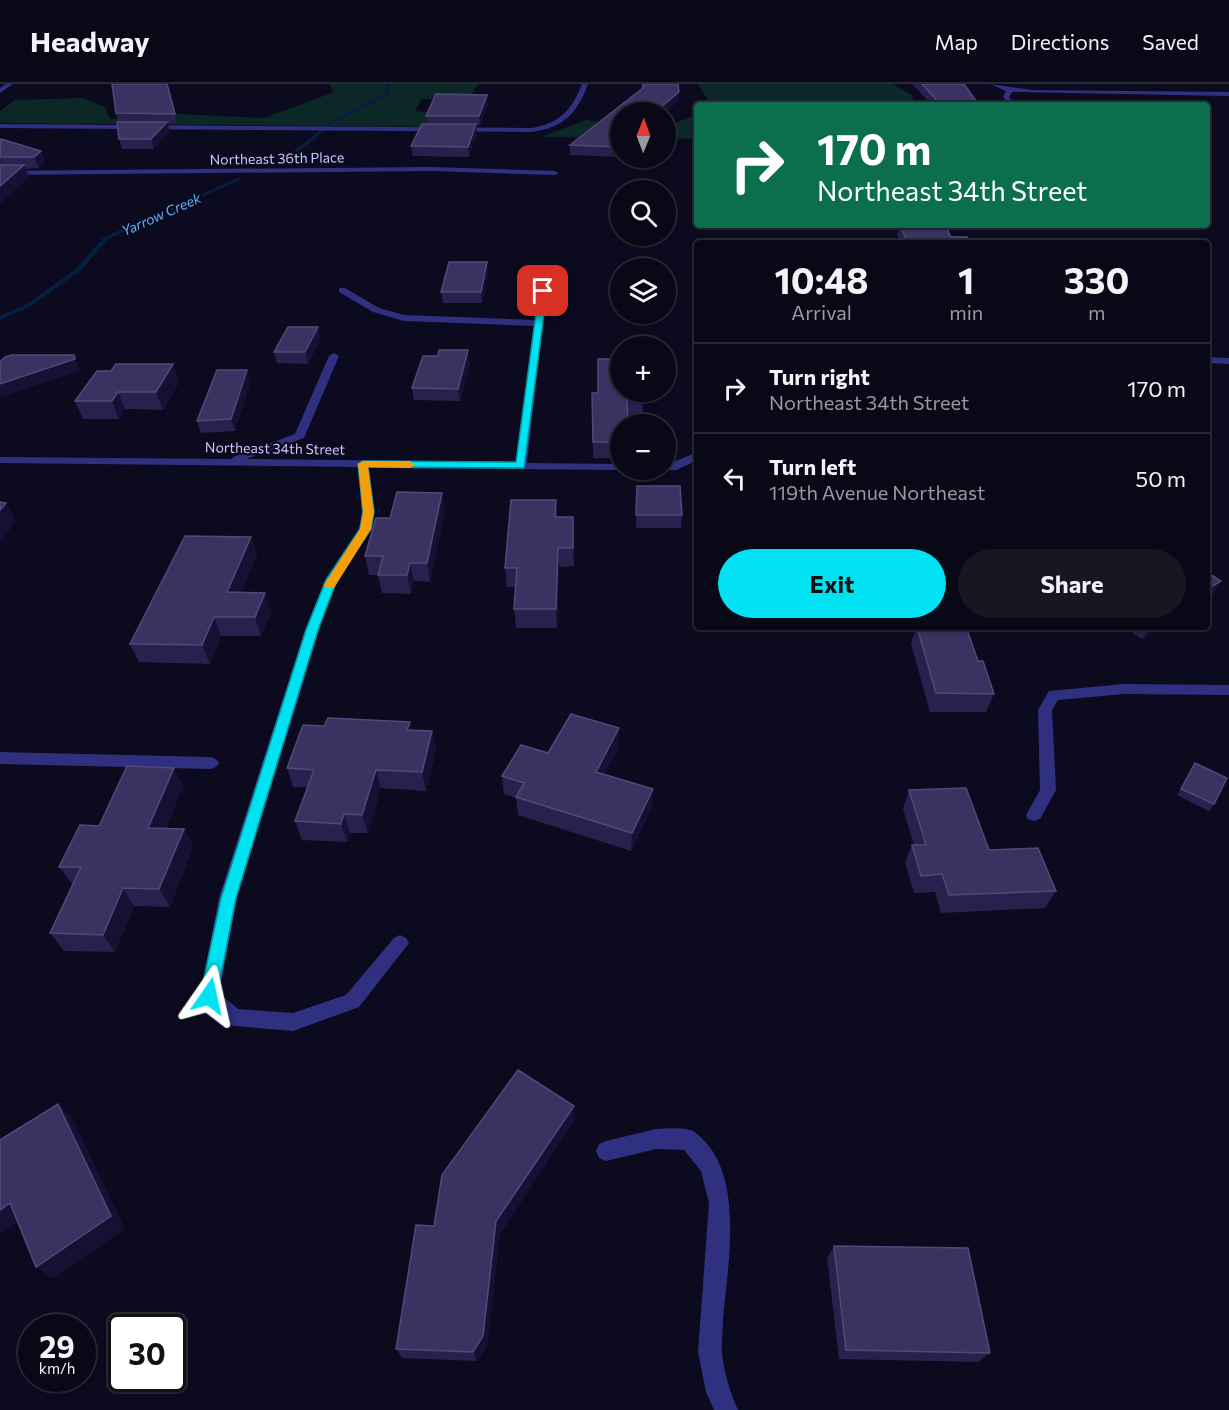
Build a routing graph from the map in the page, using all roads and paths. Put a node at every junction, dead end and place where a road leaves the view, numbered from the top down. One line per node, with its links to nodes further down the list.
1 (10, 84): 6 (street)
2 (585, 84): 10 (street)
3 (993, 84): 5 (street)
4 (1170, 84): 7 (street)
5 (1010, 90): 7 (street); 9 (street)
6 (0, 91)
7 (1183, 94): 8 (street)
8 (1229, 94)
9 (1010, 102)
10 (0, 126)
11 (0, 173): 12 (street, Northeast 36th Place)
12 (555, 173)
13 (342, 291): 15 (street)
14 (543, 291): 15 (street)
15 (539, 323): 24 (street)
16 (334, 356): 21 (street)
17 (1210, 360): 18 (street)
18 (1229, 361)
19 (694, 457): 23 (street)
20 (0, 460): 21 (street, Northeast 34th Street)
21 (229, 463): 22 (street, Northeast 34th Street)
22 (363, 464): 24 (street, Northeast 34th Street); 30 (street)
23 (676, 465)
24 (520, 466): 25 (street, Northeast 34th Street)
25 (610, 467)
26 (1229, 690): 29 (street)
27 (0, 758): 28 (street)
28 (211, 763)
29 (1034, 815)
30 (400, 943)
31 (606, 1151): 32 (street)
32 (726, 1410)

